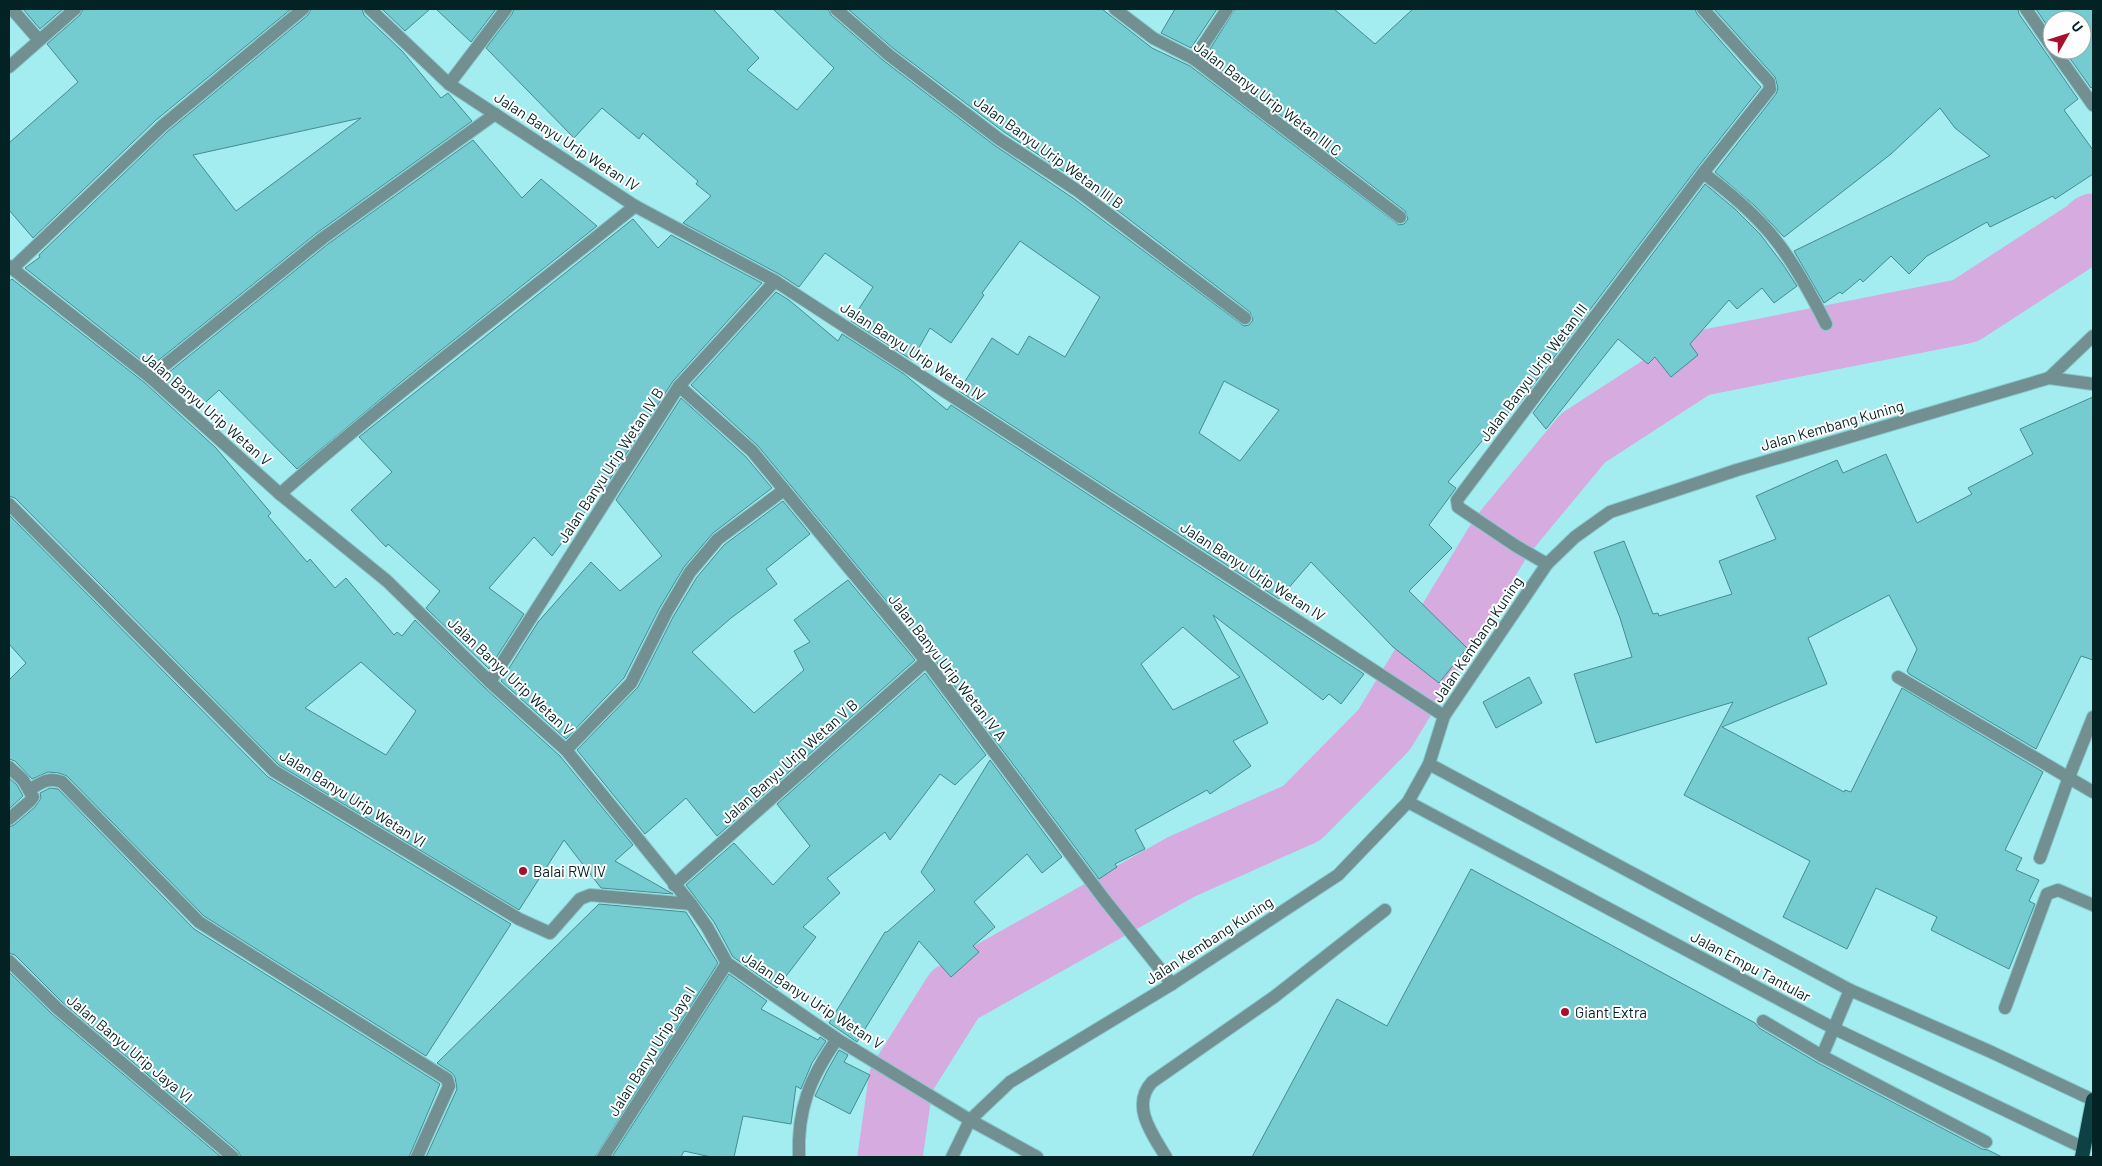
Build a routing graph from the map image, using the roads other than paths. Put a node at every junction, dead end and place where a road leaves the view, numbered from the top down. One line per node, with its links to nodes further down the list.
1 (12, 9): 12 (street)
2 (75, 9): 12 (street)
3 (303, 9): 22 (street)
4 (370, 9): 16 (street, Jalan Banyu Urip Wetan IV)
5 (506, 9): 16 (street)
6 (836, 9): 24 (street, Jalan Banyu Urip Wetan III B)
7 (1115, 9): 13 (street, Jalan Banyu Urip Wetan III C)
8 (1227, 9): 13 (street)
9 (1703, 9): 19 (street, Jalan Banyu Urip Wetan III)
10 (2026, 9): 11 (street)
11 (2042, 32)
12 (39, 40): 15 (street)
13 (1194, 59): 21 (street, Jalan Banyu Urip Wetan III C)
14 (2061, 60): 17 (street)
15 (9, 67)
16 (450, 84): 18 (street, Jalan Banyu Urip Wetan IV)
17 (2093, 105)
18 (496, 114): 20 (street, Jalan Banyu Urip Wetan IV); 27 (street)
19 (1703, 173): 25 (street); 34 (street, Jalan Banyu Urip Wetan III)
20 (635, 206): 23 (street, Jalan Banyu Urip Wetan IV); 32 (street)
21 (1400, 216)
22 (10, 268): 27 (street, Jalan Banyu Urip Wetan V)
23 (775, 280): 30 (street, Jalan Banyu Urip Wetan IV B); 38 (street, Jalan Banyu Urip Wetan IV)
24 (1245, 318)
25 (1826, 324)
26 (2093, 336): 28 (street, Jalan Kembang Kuning)
27 (150, 377): 32 (street, Jalan Banyu Urip Wetan V)
28 (2048, 378): 29 (street, Jalan Kembang Kuning); 34 (street, Jalan Kembang Kuning)
29 (2093, 384)
30 (679, 386): 31 (street, Jalan Banyu Urip Wetan IV A); 37 (street, Jalan Banyu Urip Wetan IV B)
31 (784, 490): 35 (street, Jalan Banyu Urip Wetan IV A); 40 (street)
32 (280, 494): 37 (street, Jalan Banyu Urip Wetan V)
33 (9, 504): 50 (street, Jalan Banyu Urip Wetan VI)
34 (1548, 564): 38 (street, Jalan Kembang Kuning)
35 (926, 661): 49 (street, Jalan Banyu Urip Wetan V B); 55 (street, Jalan Banyu Urip Wetan IV A)
36 (1898, 677): 43 (street)
37 (490, 682): 40 (street, Jalan Banyu Urip Wetan V)
38 (1444, 716): 41 (street, Jalan Kembang Kuning)
39 (2093, 717): 43 (street)
40 (566, 750): 49 (street, Jalan Banyu Urip Wetan V)
41 (1429, 764): 46 (street, Jalan Kembang Kuning); 56 (street, Jalan Empu Tantular)
42 (9, 767): 44 (street)
43 (2069, 778): 45 (street); 48 (street)
44 (29, 790): 47 (street); 67 (street)
45 (2093, 792)
46 (1408, 802): 55 (street, Jalan Kembang Kuning); 59 (street, Jalan Empu Tantular)
47 (9, 819)
48 (2040, 858)
49 (674, 885): 50 (street, Jalan Banyu Urip Wetan V)
50 (691, 904): 54 (street, Jalan Banyu Urip Wetan V)
51 (2093, 905): 57 (street)
52 (1385, 910): 72 (street)
53 (9, 961): 66 (street, Jalan Banyu Urip Jaya VI)
54 (727, 962): 60 (street, Jalan Banyu Urip Wetan V); 68 (street, Jalan Banyu Urip Jaya I)
55 (1172, 984): 63 (street, Jalan Kembang Kuning)
56 (1850, 990): 59 (street); 62 (street, Jalan Empu Tantular)
57 (2004, 1008)
58 (1763, 1021): 61 (street)
59 (1835, 1029): 61 (street); 65 (street, Jalan Empu Tantular)
60 (838, 1039): 63 (street, Jalan Banyu Urip Wetan V); 69 (street)
61 (1822, 1056): 64 (street)
62 (2093, 1100): 65 (highway)
63 (970, 1120): 70 (street, Jalan Kembang Kuning); 71 (street, Jalan Banyu Urip Wetan V)
64 (1986, 1142)
65 (2083, 1153)
66 (233, 1157)
67 (417, 1157)
68 (603, 1157)
69 (799, 1157)
70 (952, 1157)
71 (1037, 1157)
72 (1166, 1157)

